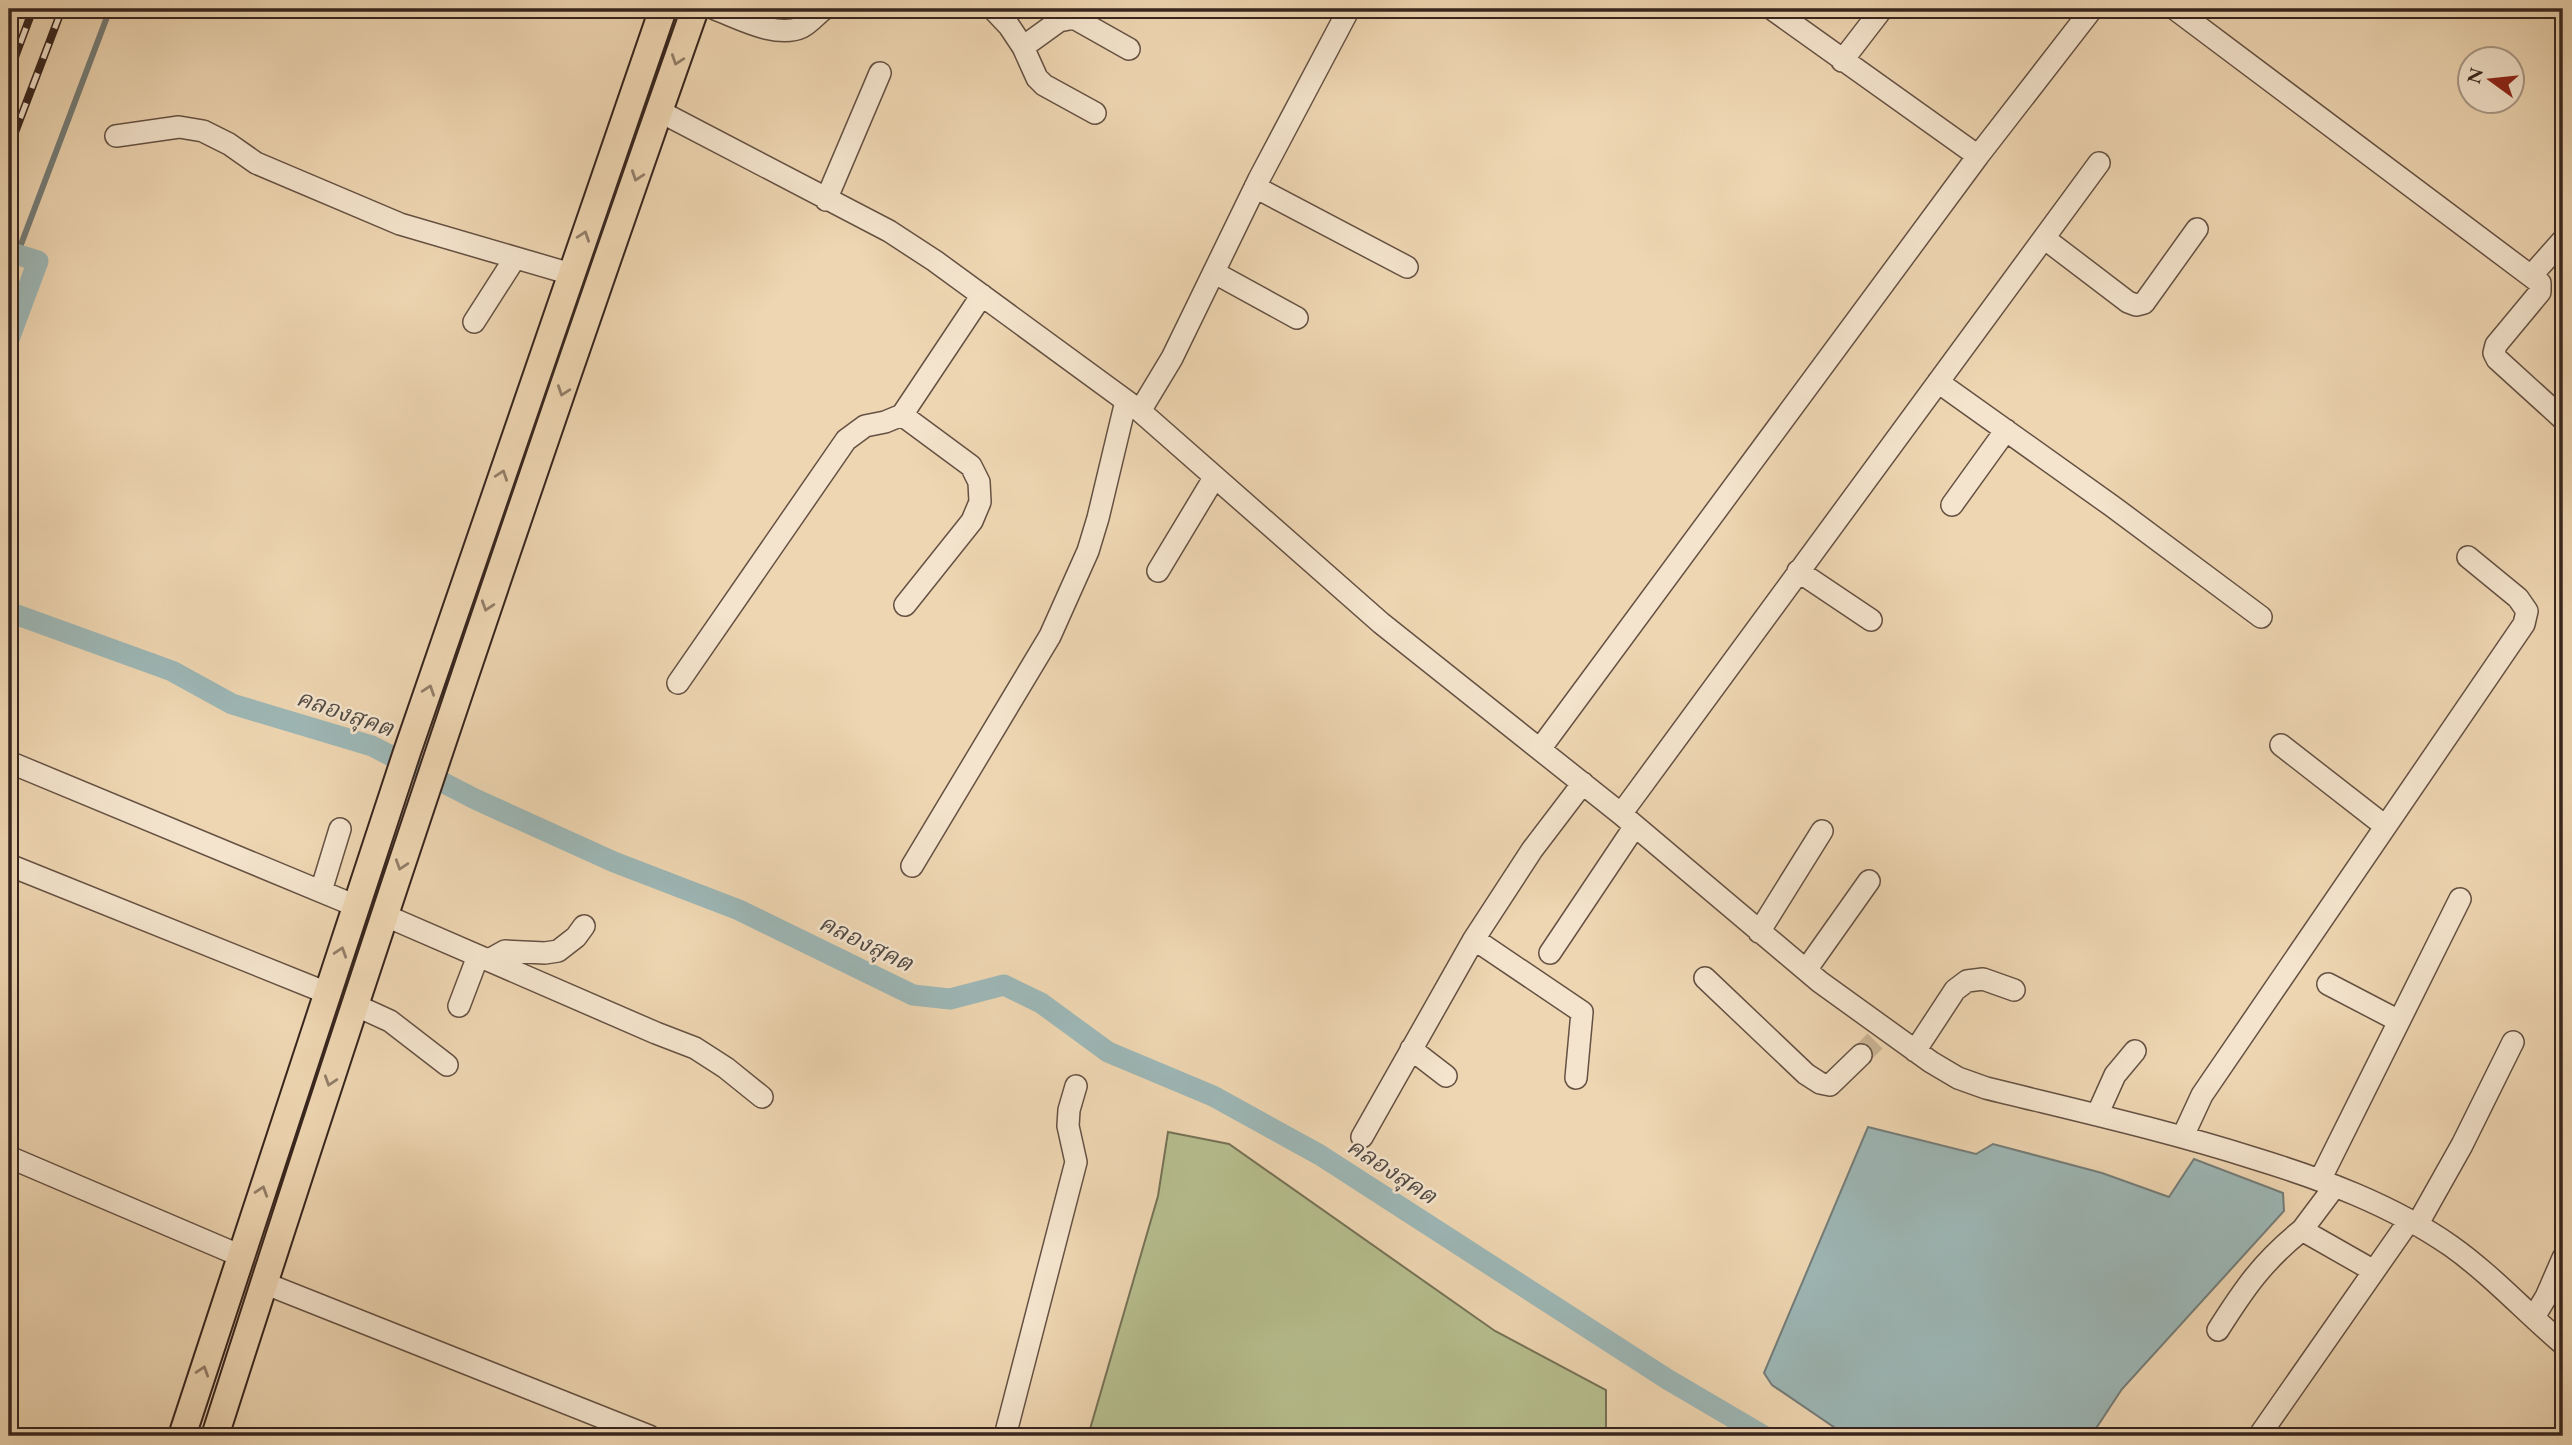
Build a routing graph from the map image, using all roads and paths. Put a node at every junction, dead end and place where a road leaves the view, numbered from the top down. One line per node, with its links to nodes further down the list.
1 (663, 9): 16 (main road)
2 (695, 9): 17 (main road, one-way to 17)
3 (715, 9): 11 (street)
4 (993, 9): 12 (street)
5 (1349, 9): 22 (street)
6 (1772, 9): 14 (street)
7 (1882, 9): 14 (street)
8 (2092, 9): 20 (street)
9 (2175, 9): 31 (street)
10 (816, 11): 11 (street)
11 (747, 15)
12 (1023, 47): 13 (street); 18 (street)
13 (1129, 49)
14 (1842, 61): 20 (street)
15 (880, 73): 23 (street)
16 (631, 99): 17 (main road); 30 (main road, one-way to 16)
17 (659, 111): 23 (street); 63 (main road, one-way to 63)
18 (1095, 113)
19 (116, 136): 27 (street)
20 (1978, 156): 50 (street)
21 (2099, 163): 25 (street)
22 (1255, 187): 28 (street); 29 (street)
23 (826, 200): 32 (street)
24 (2197, 229): 25 (street)
25 (2044, 238): 35 (street)
26 (2563, 240): 31 (street)
27 (515, 258): 30 (street); 34 (street)
28 (1407, 267)
29 (1215, 272): 33 (street); 36 (street)
30 (571, 274): 62 (main road, one-way to 30)
31 (2531, 276): 38 (street)
32 (982, 295): 36 (street); 37 (street)
33 (1297, 318)
34 (474, 322)
35 (1938, 382): 39 (street); 44 (street)
36 (1133, 406): 40 (street); 58 (street)
37 (902, 415): 45 (street); 48 (street)
38 (2563, 419)
39 (2007, 430): 41 (street); 46 (street)
40 (1214, 478): 43 (street); 50 (street)
41 (1952, 505)
42 (2468, 557): 54 (street)
43 (1158, 571)
44 (1798, 571): 47 (street); 53 (street)
45 (905, 605)
46 (2261, 617)
47 (1871, 620)
48 (678, 682)
49 (2281, 745): 54 (street)
50 (1540, 749): 52 (street)
51 (9, 762): 60 (street)
52 (1583, 783): 53 (street); 66 (street)
53 (1628, 820): 65 (street); 67 (street)
54 (2385, 826): 88 (street)
55 (340, 829): 60 (street)
56 (1822, 831): 65 (street)
57 (9, 865): 73 (street)
58 (912, 866)
59 (1869, 881): 69 (street)
60 (321, 891): 62 (street)
61 (2460, 898): 76 (street)
62 (356, 906): 73 (main road, one-way to 62)
63 (384, 915): 68 (street); 74 (main road)
64 (584, 926): 68 (street)
65 (1759, 932): 69 (street)
66 (1474, 939): 79 (street); 84 (street)
67 (1550, 953)
68 (484, 958): 75 (street); 86 (street)
69 (1806, 970): 78 (street)
70 (1705, 978): 78 (street)
71 (2328, 984): 76 (street)
72 (2014, 990): 80 (street)
73 (327, 993): 94 (main road, one-way to 73)
74 (355, 1005): 82 (street); 97 (main road, one-way to 97)
75 (459, 1006)
76 (2399, 1021): 91 (street)
77 (2513, 1042): 92 (street)
78 (1874, 1043): 80 (street)
79 (1411, 1049): 83 (street); 89 (street)
80 (1915, 1051): 87 (street)
81 (2135, 1051): 87 (street)
82 (447, 1065)
83 (1446, 1076)
84 (1576, 1078)
85 (1076, 1086): 104 (street)
86 (762, 1097)
87 (2097, 1115): 88 (street)
88 (2183, 1136): 91 (street)
89 (1362, 1137)
90 (9, 1157): 94 (street)
91 (2327, 1183): 92 (street); 93 (street)
92 (2413, 1223): 96 (street); 98 (street)
93 (2302, 1230): 96 (street); 99 (street)
94 (241, 1256): 97 (main road); 101 (main road, one-way to 94)
95 (2563, 1258): 98 (street)
96 (2374, 1271): 105 (street)
97 (267, 1275): 102 (main road); 103 (street)
98 (2534, 1317): 100 (street)
99 (2218, 1330)
100 (2561, 1335)
101 (182, 1436)
102 (215, 1436)
103 (649, 1436)
104 (1005, 1436)
105 (2259, 1436)

